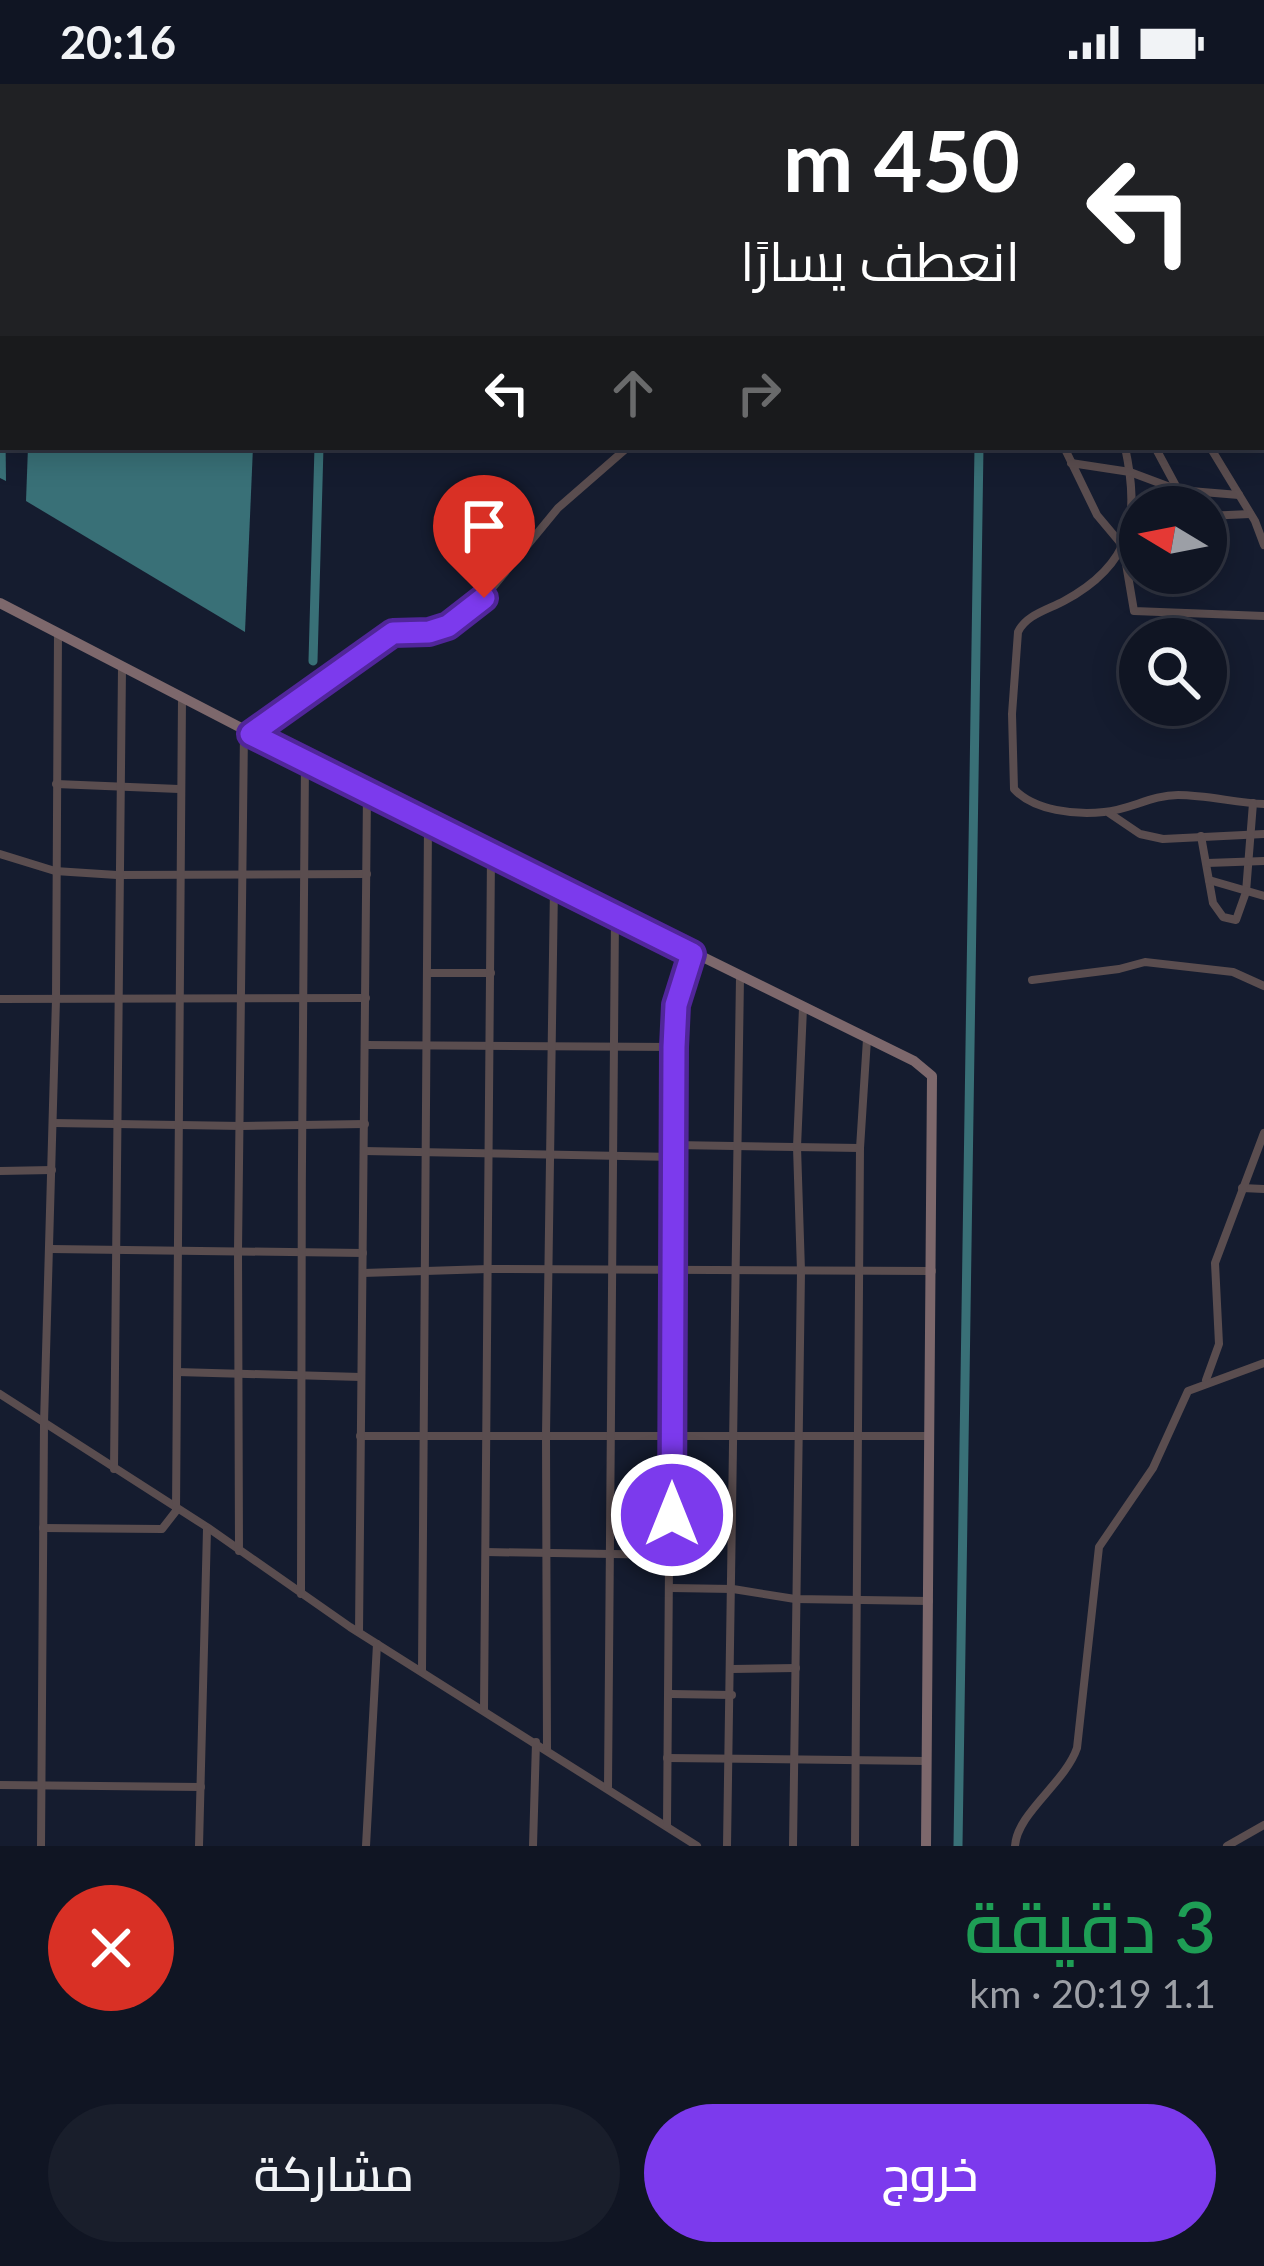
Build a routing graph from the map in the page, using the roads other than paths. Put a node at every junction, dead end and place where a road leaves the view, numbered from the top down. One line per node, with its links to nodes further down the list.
1 (625, 450): 23 (street)
2 (1065, 450): 6 (street)
3 (1126, 450): 7 (street)
4 (1157, 450): 10 (street)
5 (1212, 450): 12 (street)
6 (1069, 463): 7 (street); 14 (street)
7 (1130, 472): 8 (street); 9 (street)
8 (1132, 486)
9 (1167, 486)
10 (1176, 486)
11 (1227, 494): 12 (street)
12 (1239, 495): 13 (street)
13 (1256, 519): 15 (street)
14 (1119, 541)
15 (1264, 545)
16 (1119, 550): 31 (street)
17 (1131, 594): 19 (street)
18 (0, 603): 20 (street)
19 (1264, 616)
20 (58, 633): 21 (street); 25 (street)
21 (122, 667): 22 (street); 26 (street)
22 (182, 698): 23 (street); 27 (street)
23 (248, 732): 24 (street); 46 (street)
24 (305, 761): 28 (street); 43 (street)
25 (56, 784): 26 (street); 41 (street)
26 (119, 784): 27 (street); 45 (street)
27 (179, 789): 42 (street)
28 (368, 792): 32 (street); 44 (street)
29 (1252, 803): 30 (street); 31 (street); 33 (street)
30 (1264, 804)
31 (1108, 812): 35 (street)
32 (428, 823): 37 (street); 53 (street)
33 (1251, 834): 34 (street); 35 (street); 38 (street)
34 (1264, 834)
35 (1201, 836): 40 (street)
36 (0, 854): 41 (street)
37 (490, 854): 48 (street); 54 (street)
38 (1247, 860): 39 (street); 40 (street); 49 (street)
39 (1264, 861)
40 (1207, 863): 47 (street)
41 (55, 871): 45 (street); 63 (street)
42 (179, 874): 45 (street); 46 (street); 59 (street)
43 (304, 874): 44 (street); 46 (street); 60 (street)
44 (367, 874): 61 (street)
45 (118, 875): 58 (street)
46 (243, 876): 64 (street)
47 (1209, 880): 49 (street); 49 (street)
48 (554, 886): 51 (street); 69 (street)
49 (1246, 892): 50 (street)
50 (1264, 896)
51 (615, 916): 52 (street); 71 (street)
52 (692, 954): 55 (street); 72 (street)
53 (429, 973): 54 (street); 68 (street)
54 (491, 973): 70 (street)
55 (740, 977): 65 (street); 81 (street)
56 (1032, 980): 57 (street)
57 (1264, 986)
58 (117, 996): 59 (street); 63 (street); 74 (street)
59 (181, 997): 64 (street); 75 (street)
60 (304, 998): 61 (street); 64 (street); 77 (street)
61 (367, 998): 67 (street)
62 (0, 999): 63 (street)
63 (56, 999): 73 (street)
64 (244, 999): 78 (street)
65 (803, 1008): 66 (street); 82 (street)
66 (867, 1039): 83 (street); 105 (street)
67 (366, 1045): 68 (street); 76 (street)
68 (428, 1045): 70 (street); 85 (street)
69 (551, 1046): 70 (street); 71 (street); 87 (street)
70 (490, 1047): 86 (street)
71 (612, 1047): 72 (street); 88 (street)
72 (674, 1047): 80 (street)
73 (53, 1123): 74 (street); 90 (street)
74 (115, 1123): 75 (street); 95 (street)
75 (181, 1124): 78 (street); 97 (street)
76 (365, 1124): 77 (street); 84 (street)
77 (304, 1125): 78 (street); 98 (street)
78 (242, 1126): 96 (street)
79 (1264, 1133): 92 (street)
80 (674, 1145): 81 (street); 89 (street)
81 (738, 1148): 82 (street); 101 (street)
82 (797, 1148): 83 (street); 104 (street)
83 (860, 1148): 108 (street)
84 (364, 1151): 85 (street); 99 (street)
85 (427, 1153): 86 (street); 106 (street)
86 (489, 1154): 87 (street); 100 (street)
87 (553, 1155): 88 (street); 102 (street)
88 (614, 1155): 89 (street); 107 (street)
89 (674, 1157): 103 (street)
90 (52, 1170): 91 (street); 94 (street)
91 (0, 1171)
92 (1242, 1188): 93 (street); 115 (street)
93 (1264, 1189)
94 (51, 1249): 95 (street); 117 (street)
95 (116, 1250): 97 (street); 128 (street)
96 (238, 1251): 97 (street); 98 (street); 112 (street)
97 (176, 1252): 111 (street)
98 (299, 1252): 99 (street); 114 (street)
99 (363, 1253): 109 (street)
100 (488, 1269): 102 (street); 106 (street); 124 (street)
101 (737, 1270): 103 (street); 104 (street); 126 (street)
102 (550, 1271): 107 (street); 119 (street)
103 (674, 1271): 107 (street); 125 (street)
104 (801, 1271): 108 (street); 121 (street)
105 (933, 1271): 108 (street); 127 (street)
106 (425, 1272): 109 (street); 123 (street)
107 (613, 1272): 120 (street)
108 (859, 1272): 118 (street)
109 (363, 1273): 113 (street)
110 (1264, 1363): 115 (street)
111 (176, 1372): 112 (street); 129 (street)
112 (238, 1375): 114 (street); 133 (street)
113 (361, 1377): 114 (street); 122 (street)
114 (301, 1378): 139 (street)
115 (1206, 1382): 173 (street)
116 (0, 1394): 117 (street)
117 (44, 1423): 128 (street); 131 (street)
118 (859, 1434): 121 (street); 127 (street); 141 (street)
119 (546, 1435): 120 (street); 124 (street); 134 (street)
120 (610, 1435): 125 (street); 135 (street)
121 (797, 1435): 126 (street); 140 (street)
122 (360, 1436): 123 (street); 143 (street)
123 (423, 1436): 124 (street); 147 (street)
124 (485, 1436): 132 (street)
125 (673, 1436): 126 (street); 136 (street)
126 (734, 1436): 138 (street)
127 (930, 1436): 142 (street)
128 (114, 1469): 129 (street)
129 (176, 1511): 130 (street); 131 (street)
130 (207, 1527): 133 (street); 160 (street)
131 (43, 1528): 159 (street)
132 (486, 1552): 134 (street); 150 (street)
133 (239, 1553): 139 (street)
134 (549, 1553): 135 (street); 152 (street)
135 (611, 1554): 136 (street); 161 (street)
136 (672, 1555): 137 (street)
137 (671, 1588): 138 (street); 148 (street)
138 (733, 1589): 140 (street); 146 (street)
139 (301, 1594): 143 (street)
140 (795, 1599): 141 (street); 145 (street)
141 (858, 1599): 142 (street); 155 (street)
142 (929, 1601): 156 (street)
143 (359, 1632): 144 (street)
144 (377, 1643): 147 (street); 167 (street)
145 (796, 1668): 146 (street); 157 (street)
146 (732, 1669): 149 (street)
147 (422, 1671): 150 (street)
148 (670, 1694): 149 (street); 153 (street)
149 (732, 1695): 154 (street)
150 (484, 1709): 151 (street)
151 (536, 1742): 152 (street); 168 (street)
152 (547, 1749): 161 (street)
153 (667, 1758): 154 (street); 162 (street)
154 (730, 1759): 157 (street); 169 (street)
155 (856, 1760): 156 (street); 157 (street); 171 (street)
156 (926, 1761): 172 (street)
157 (796, 1762): 170 (street)
158 (0, 1785): 159 (street)
159 (41, 1786): 160 (street); 165 (street)
160 (200, 1787): 166 (street)
161 (608, 1787): 162 (street)
162 (667, 1825): 164 (street)
163 (1264, 1825): 174 (street)
164 (693, 1845)
165 (41, 1846)
166 (199, 1846)
167 (366, 1846)
168 (533, 1846)
169 (727, 1846)
170 (793, 1846)
171 (855, 1846)
172 (926, 1846)
173 (1015, 1846)
174 (1227, 1846)

